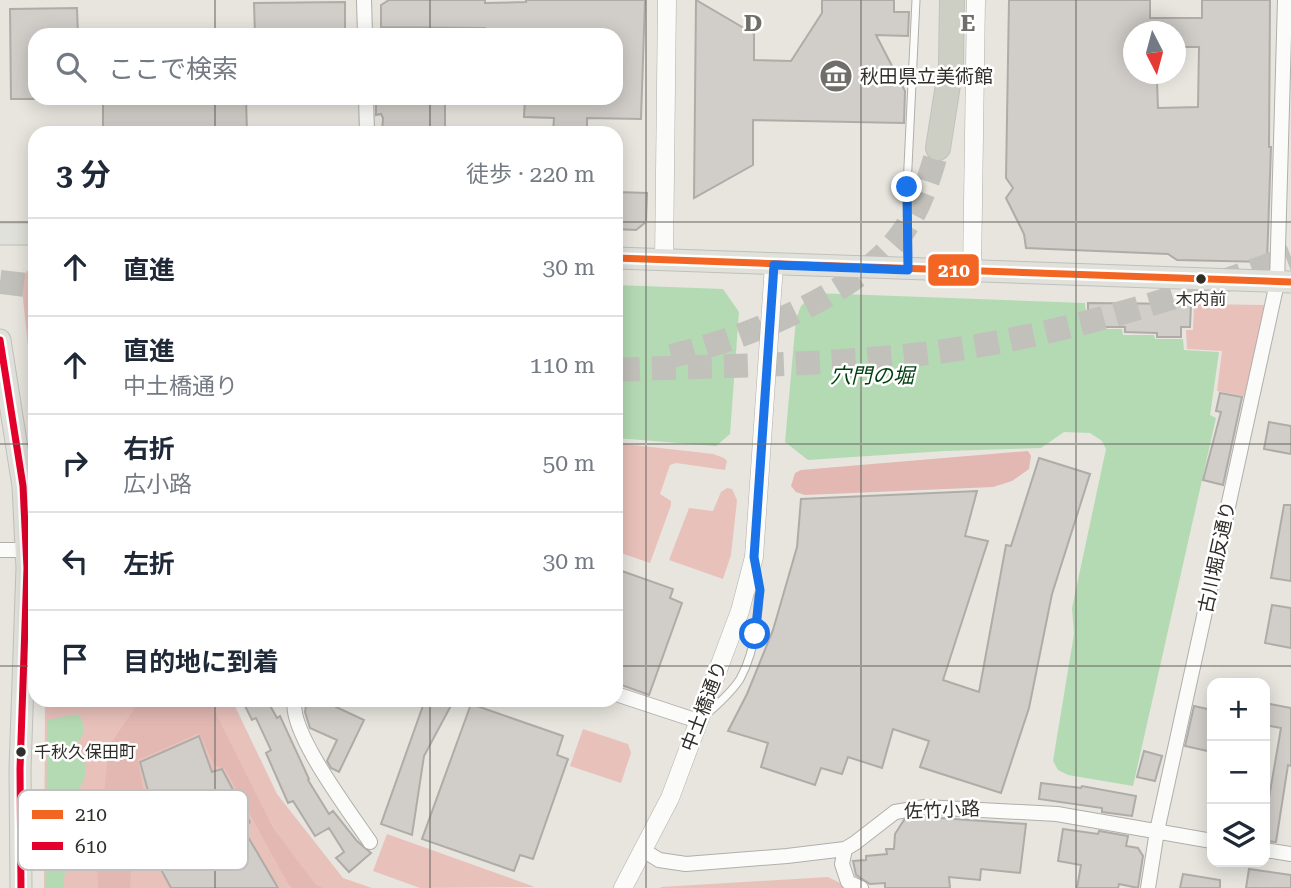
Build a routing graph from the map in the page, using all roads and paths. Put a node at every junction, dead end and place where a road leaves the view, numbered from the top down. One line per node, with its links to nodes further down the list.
1 (364, 0): 7 (street)
2 (667, 0): 15 (street)
3 (916, 0): 17 (lane)
4 (952, 0): 11 (highway)
5 (976, 0): 18 (street)
6 (1285, 0): 8 (street, 古川堀反通り)
7 (365, 28)
8 (1286, 87): 19 (street, 古川堀反通り)
9 (366, 105): 10 (street)
10 (367, 126)
11 (938, 148)
12 (0, 234): 13 (main road)
13 (28, 234)
14 (623, 258): 15 (main road)
15 (664, 261): 16 (main road)
16 (774, 265): 17 (main road); 27 (street, 中土橋通り)
17 (908, 270): 18 (main road)
18 (972, 271): 19 (main road)
19 (1284, 282): 29 (street, 古川堀反通り)
20 (0, 340): 21 (main road)
21 (28, 481)
22 (0, 550): 23 (street)
23 (28, 559)
24 (28, 602): 28 (main road)
25 (623, 696): 27 (street)
26 (295, 707): 31 (street)
27 (698, 721): 33 (street, 中土橋通り)
28 (20, 790)
29 (1157, 831): 30 (street, 佐竹小路); 32 (street, 佐竹小路); 40 (street, 古川堀反通り)
30 (1207, 840)
31 (370, 842)
32 (845, 849): 33 (street, 佐竹小路); 39 (street)
33 (643, 850): 38 (street, 中土橋通り)
34 (1270, 851): 35 (street)
35 (1291, 854)
36 (20, 870): 37 (main road)
37 (20, 888)
38 (623, 888)
39 (861, 888)
40 (1148, 888)

